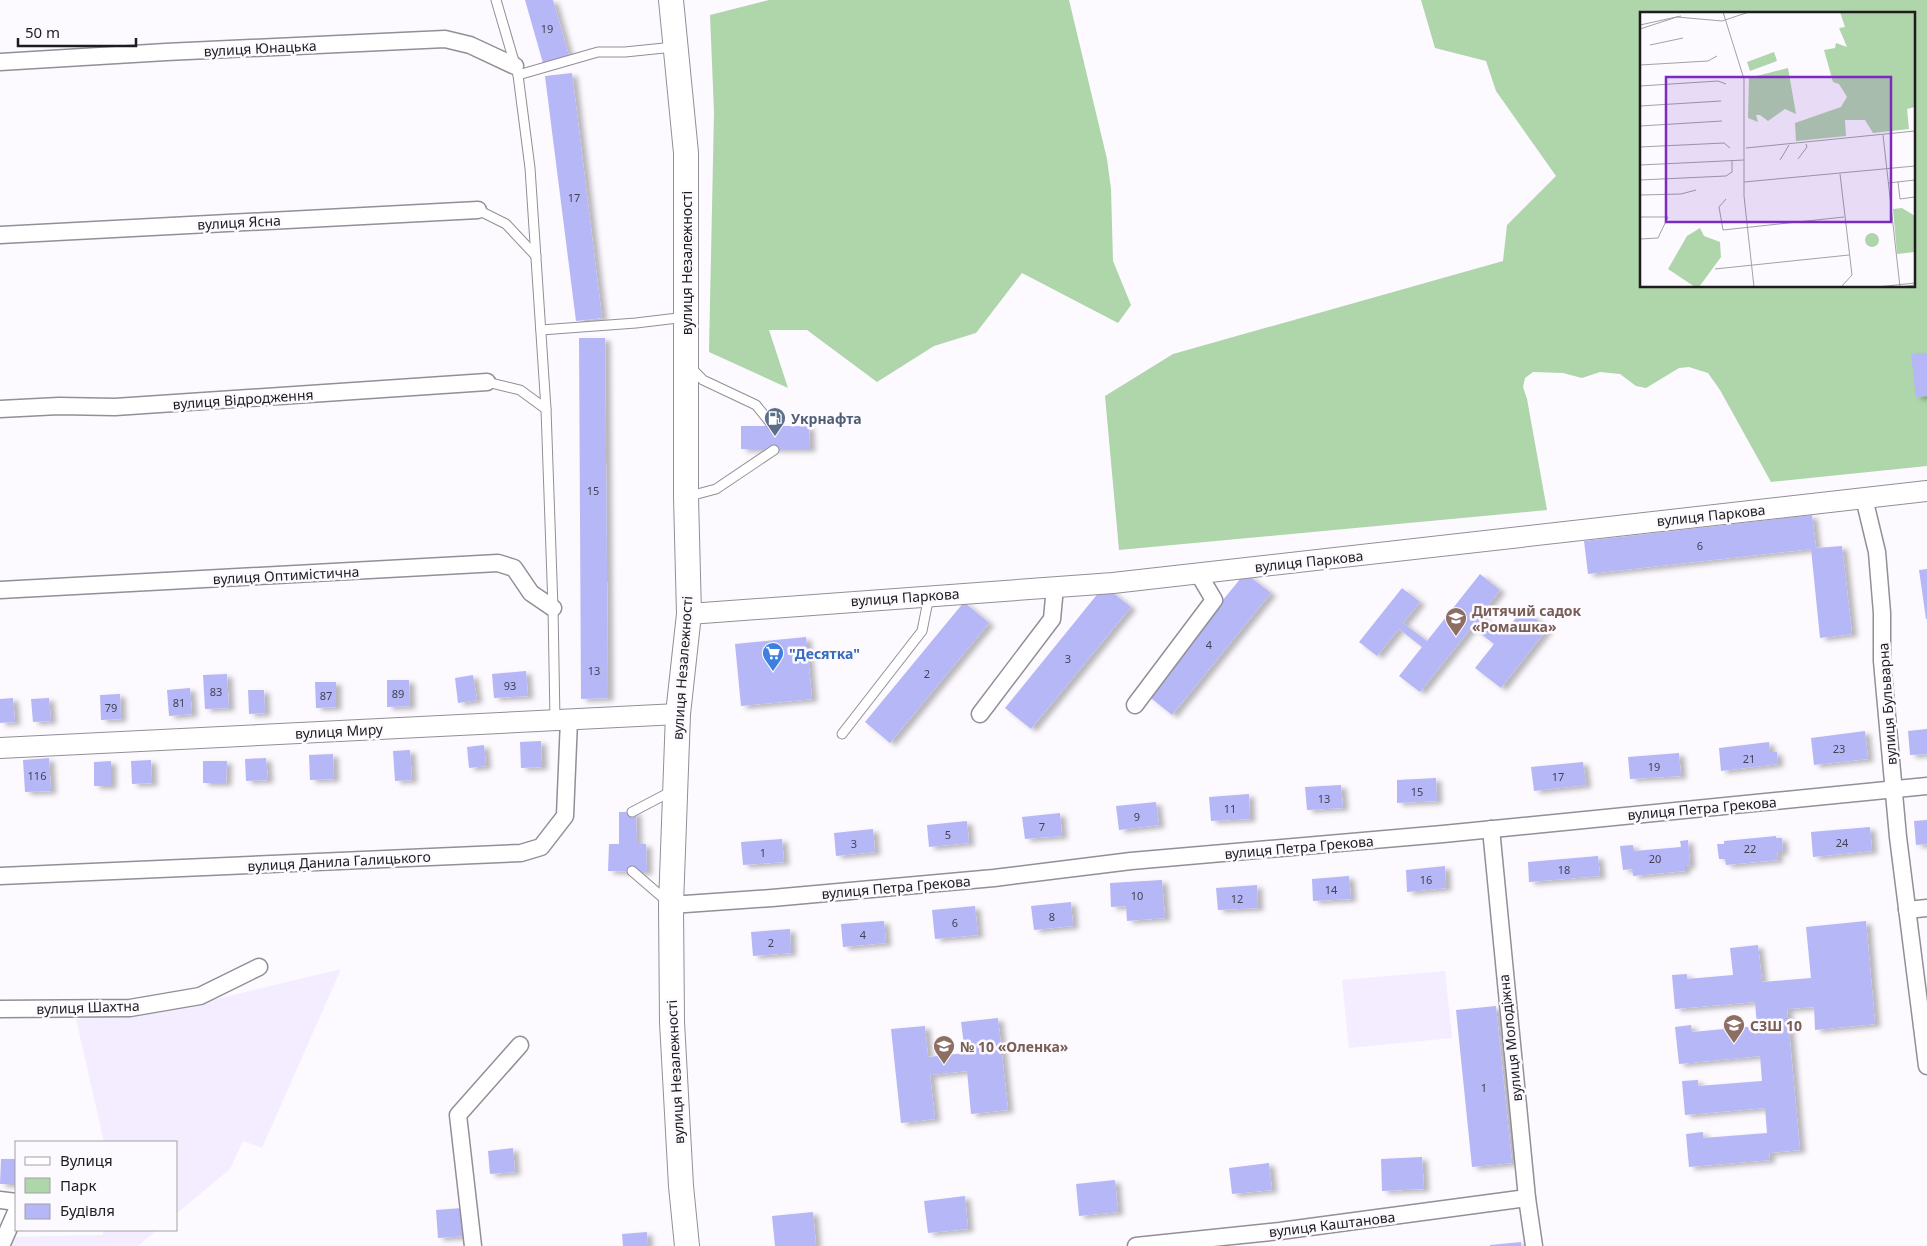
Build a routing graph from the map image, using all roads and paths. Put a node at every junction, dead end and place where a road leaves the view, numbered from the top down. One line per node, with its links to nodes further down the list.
1 (496, 0): 5 (lane)
2 (671, 0): 3 (main road, вулиця Незалежності)
3 (676, 46): 5 (lane); 9 (main road, вулиця Незалежності)
4 (0, 62): 5 (street, вулиця Юнацька)
5 (516, 70): 8 (lane)
6 (478, 210): 7 (street, вулиця Ясна); 8 (lane)
7 (0, 235)
8 (536, 256): 10 (lane)
9 (686, 317): 10 (lane); 11 (main road, вулиця Незалежності)
10 (541, 330): 13 (lane)
11 (686, 363): 15 (lane); 18 (main road, вулиця Незалежності)
12 (487, 382): 13 (lane); 14 (street, вулиця Відродження)
13 (546, 408): 24 (lane)
14 (0, 409)
15 (773, 426)
16 (774, 450): 18 (lane)
17 (1927, 491): 19 (street, вулиця Паркова)
18 (686, 498): 25 (main road, вулиця Незалежності)
19 (1864, 498): 20 (street, вулиця Паркова); 34 (street, вулиця Бульварна)
20 (1198, 573): 21 (street, вулиця Паркова); 26 (street)
21 (1055, 587): 23 (street, вулиця Паркова); 28 (street)
22 (0, 590): 24 (street, вулиця Оптимістична)
23 (929, 595): 25 (street, вулиця Паркова); 30 (lane)
24 (554, 608): 29 (lane)
25 (689, 614): 27 (main road, вулиця Незалежності)
26 (1135, 705)
27 (678, 714): 29 (street, вулиця Миру); 33 (main road, вулиця Незалежності)
28 (980, 714)
29 (562, 720): 31 (street, вулиця Миру); 38 (street, вулиця Данила Галицького)
30 (842, 734)
31 (0, 748)
32 (1927, 786): 34 (street, вулиця Петра Грекова)
33 (675, 790): 35 (lane); 39 (main road, вулиця Незалежності)
34 (1894, 790): 36 (street, вулиця Петра Грекова); 41 (street, вулиця Бульварна)
35 (632, 812)
36 (1491, 829): 39 (street, вулиця Петра Грекова); 46 (street, вулиця Молодіжна)
37 (632, 871): 39 (lane)
38 (0, 876)
39 (671, 905): 52 (main road, вулиця Незалежності)
40 (1927, 908): 41 (street)
41 (1907, 910): 45 (street, вулиця Бульварна)
42 (259, 967): 43 (street, вулиця Шахтна)
43 (0, 1009)
44 (520, 1045): 51 (street)
45 (1927, 1066)
46 (1527, 1198): 53 (street, вулиця Каштанова); 54 (street, вулиця Молодіжна)
47 (0, 1200): 48 (street)
48 (15, 1202)
49 (15, 1214): 50 (street)
50 (1, 1246)
51 (473, 1246)
52 (687, 1246)
53 (1136, 1246)
54 (1534, 1246)

